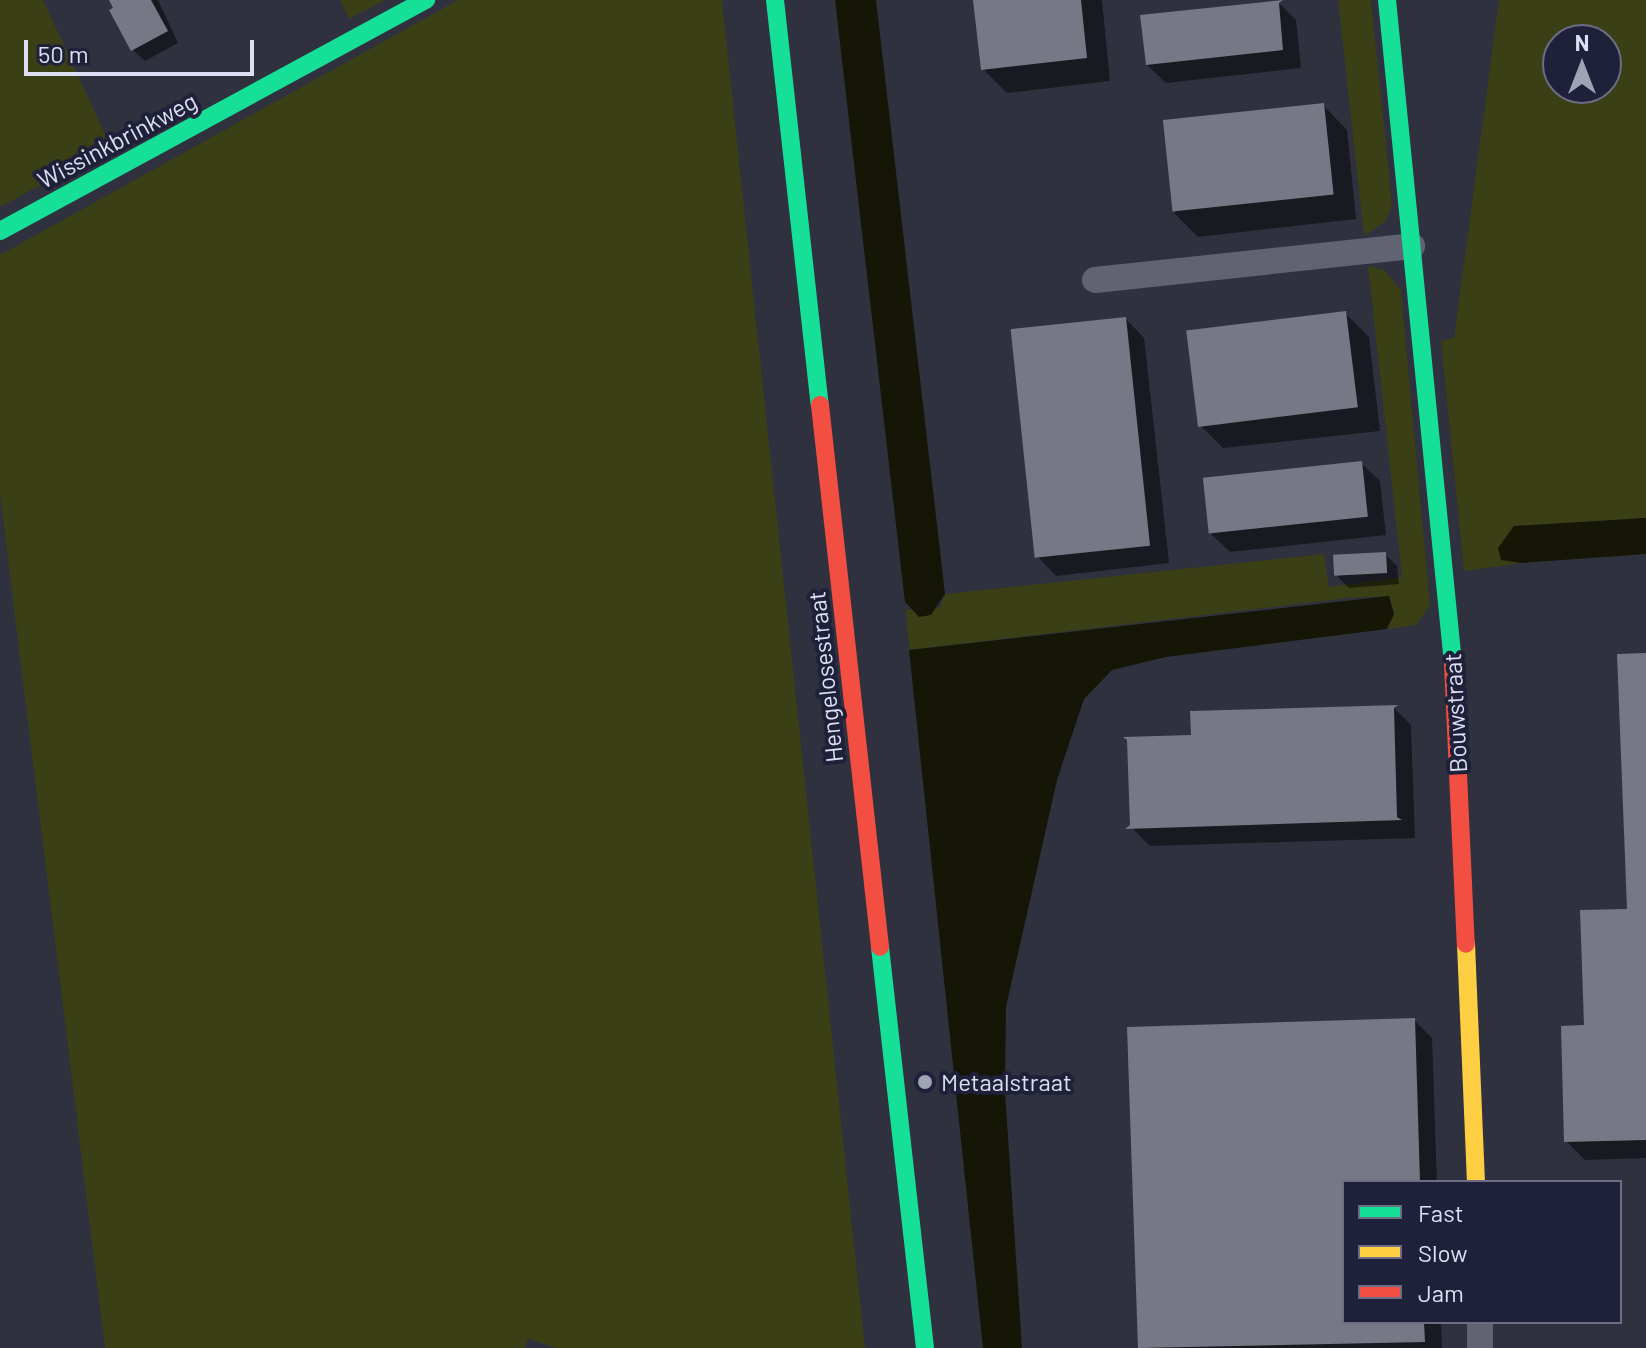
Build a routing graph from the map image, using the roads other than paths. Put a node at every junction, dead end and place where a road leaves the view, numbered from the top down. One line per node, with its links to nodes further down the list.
1 (426, 0): 4 (street, Wissinkbrinkweg)
2 (775, 0): 9 (street, Hengelosestraat)
3 (1387, 0): 5 (street, Bouwstraat)
4 (0, 231)
5 (1412, 246): 6 (street); 7 (street, Bouwstraat)
6 (1095, 280)
7 (1476, 1180)
8 (1480, 1324): 10 (street)
9 (925, 1348)
10 (1480, 1348)

